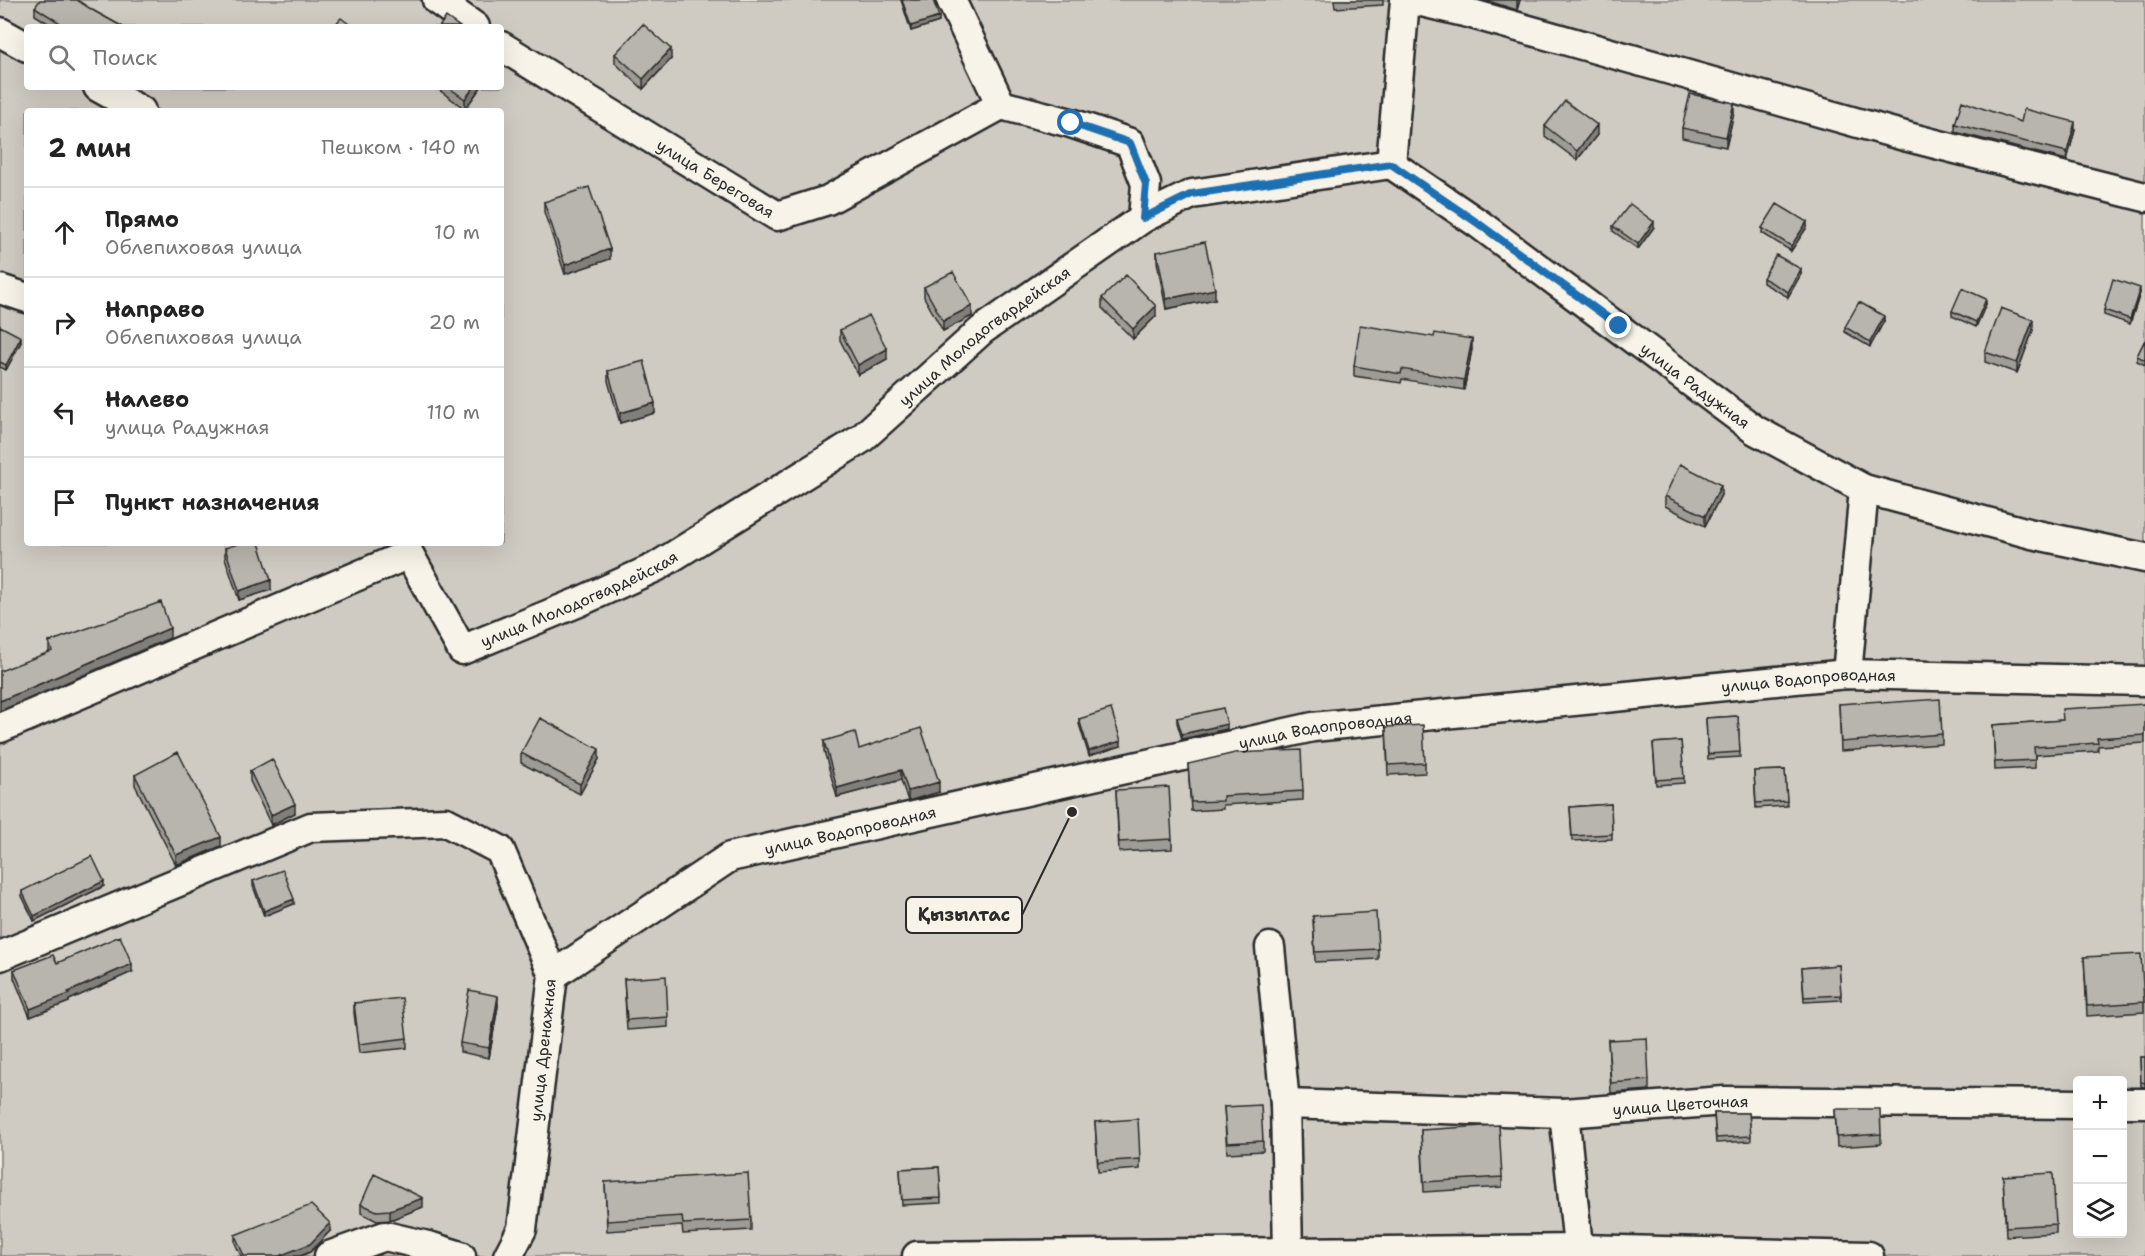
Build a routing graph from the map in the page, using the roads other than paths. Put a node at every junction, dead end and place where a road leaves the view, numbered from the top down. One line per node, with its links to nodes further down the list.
1 (437, 0): 5 (street)
2 (951, 0): 10 (street)
3 (1405, 0): 12 (street)
4 (1413, 0): 13 (street)
5 (471, 24)
6 (0, 32): 7 (street)
7 (24, 45)
8 (504, 48): 10 (street, улица Береговая)
9 (104, 90): 11 (street)
10 (1001, 105): 14 (street)
11 (136, 108)
12 (1391, 164): 14 (street); 17 (street, улица Радужная)
13 (2145, 197)
14 (1143, 218): 21 (street, улица Молодогвардейская)
15 (0, 289): 16 (street)
16 (24, 297)
17 (1864, 489): 18 (street, улица Радужная); 19 (street)
18 (2145, 558)
19 (1847, 674): 20 (street, улица Водопроводная); 24 (street, улица Водопроводная)
20 (2145, 681)
21 (0, 728)
22 (1270, 947): 27 (street)
23 (0, 956): 24 (street, улица Дренажная)
24 (553, 975): 34 (street, улица Дренажная)
25 (2127, 1103): 26 (street)
26 (2145, 1103)
27 (1285, 1104): 29 (street, улица Цветочная); 31 (street)
28 (2073, 1104): 29 (street, улица Цветочная)
29 (1564, 1113): 30 (street)
30 (1579, 1252): 31 (street); 36 (street)
31 (1288, 1253): 35 (street)
32 (329, 1256): 33 (street)
33 (461, 1256)
34 (508, 1256)
35 (917, 1256)
36 (1869, 1256)

